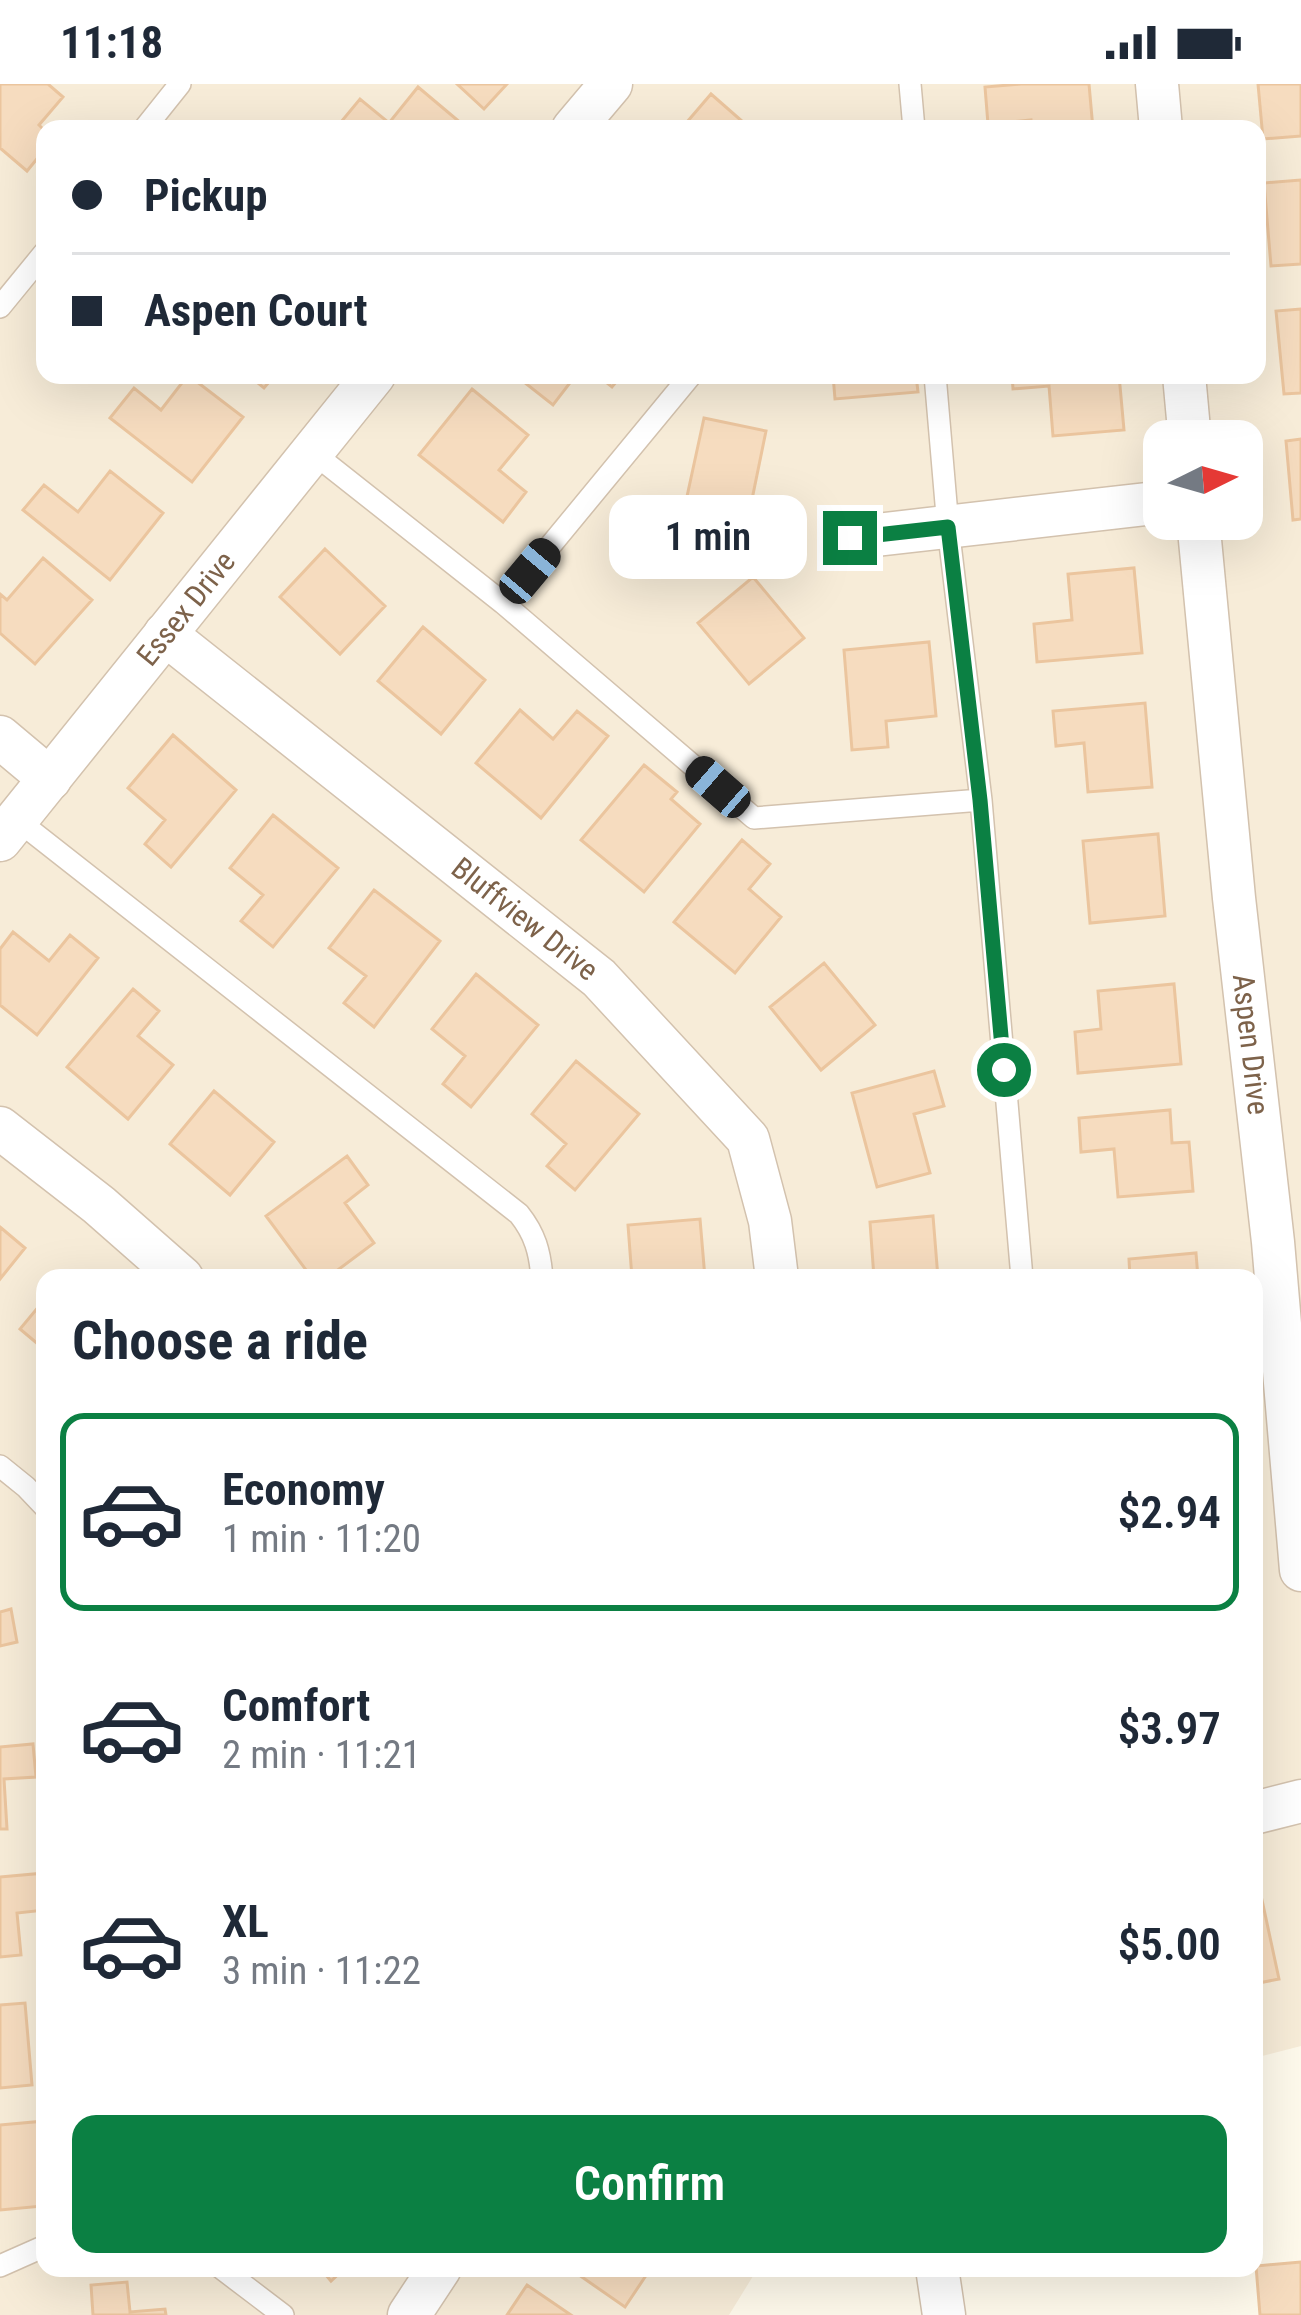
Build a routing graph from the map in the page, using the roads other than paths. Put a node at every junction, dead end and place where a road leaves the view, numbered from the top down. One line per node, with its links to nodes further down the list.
1 (180, 84): 5 (lane)
2 (611, 84): 6 (street)
3 (910, 84): 7 (lane)
4 (1156, 84): 8 (street)
5 (151, 120)
6 (581, 120)
7 (913, 120)
8 (1160, 120)
9 (36, 263): 10 (lane)
10 (0, 308)
11 (367, 384): 16 (street, Essex Drive)
12 (684, 384): 21 (lane)
13 (936, 384): 18 (lane)
14 (1185, 384): 15 (street)
15 (1188, 420)
16 (312, 452): 21 (lane); 22 (street, Essex Drive)
17 (1143, 504): 18 (street)
18 (948, 527): 19 (street); 25 (lane)
19 (850, 538)
20 (1200, 540): 34 (street, Aspen Drive)
21 (503, 603): 25 (lane)
22 (165, 634): 24 (street, Essex Drive); 30 (street, Bluffview Drive)
23 (0, 737): 24 (street)
24 (50, 779): 26 (street, Essex Drive)
25 (980, 800): 31 (lane)
26 (8, 830): 29 (lane)
27 (0, 1128): 28 (street)
28 (172, 1269)
29 (541, 1269)
30 (776, 1269)
31 (1021, 1269)
32 (0, 1466): 33 (lane)
33 (36, 1498)
34 (1301, 1570)
35 (1301, 1801): 36 (street)
36 (1263, 1811)
37 (36, 2250): 38 (lane)
38 (0, 2266)
39 (233, 2277): 42 (lane)
40 (434, 2277): 43 (street)
41 (938, 2277): 44 (street)
42 (283, 2315)
43 (409, 2315)
44 (944, 2315)

